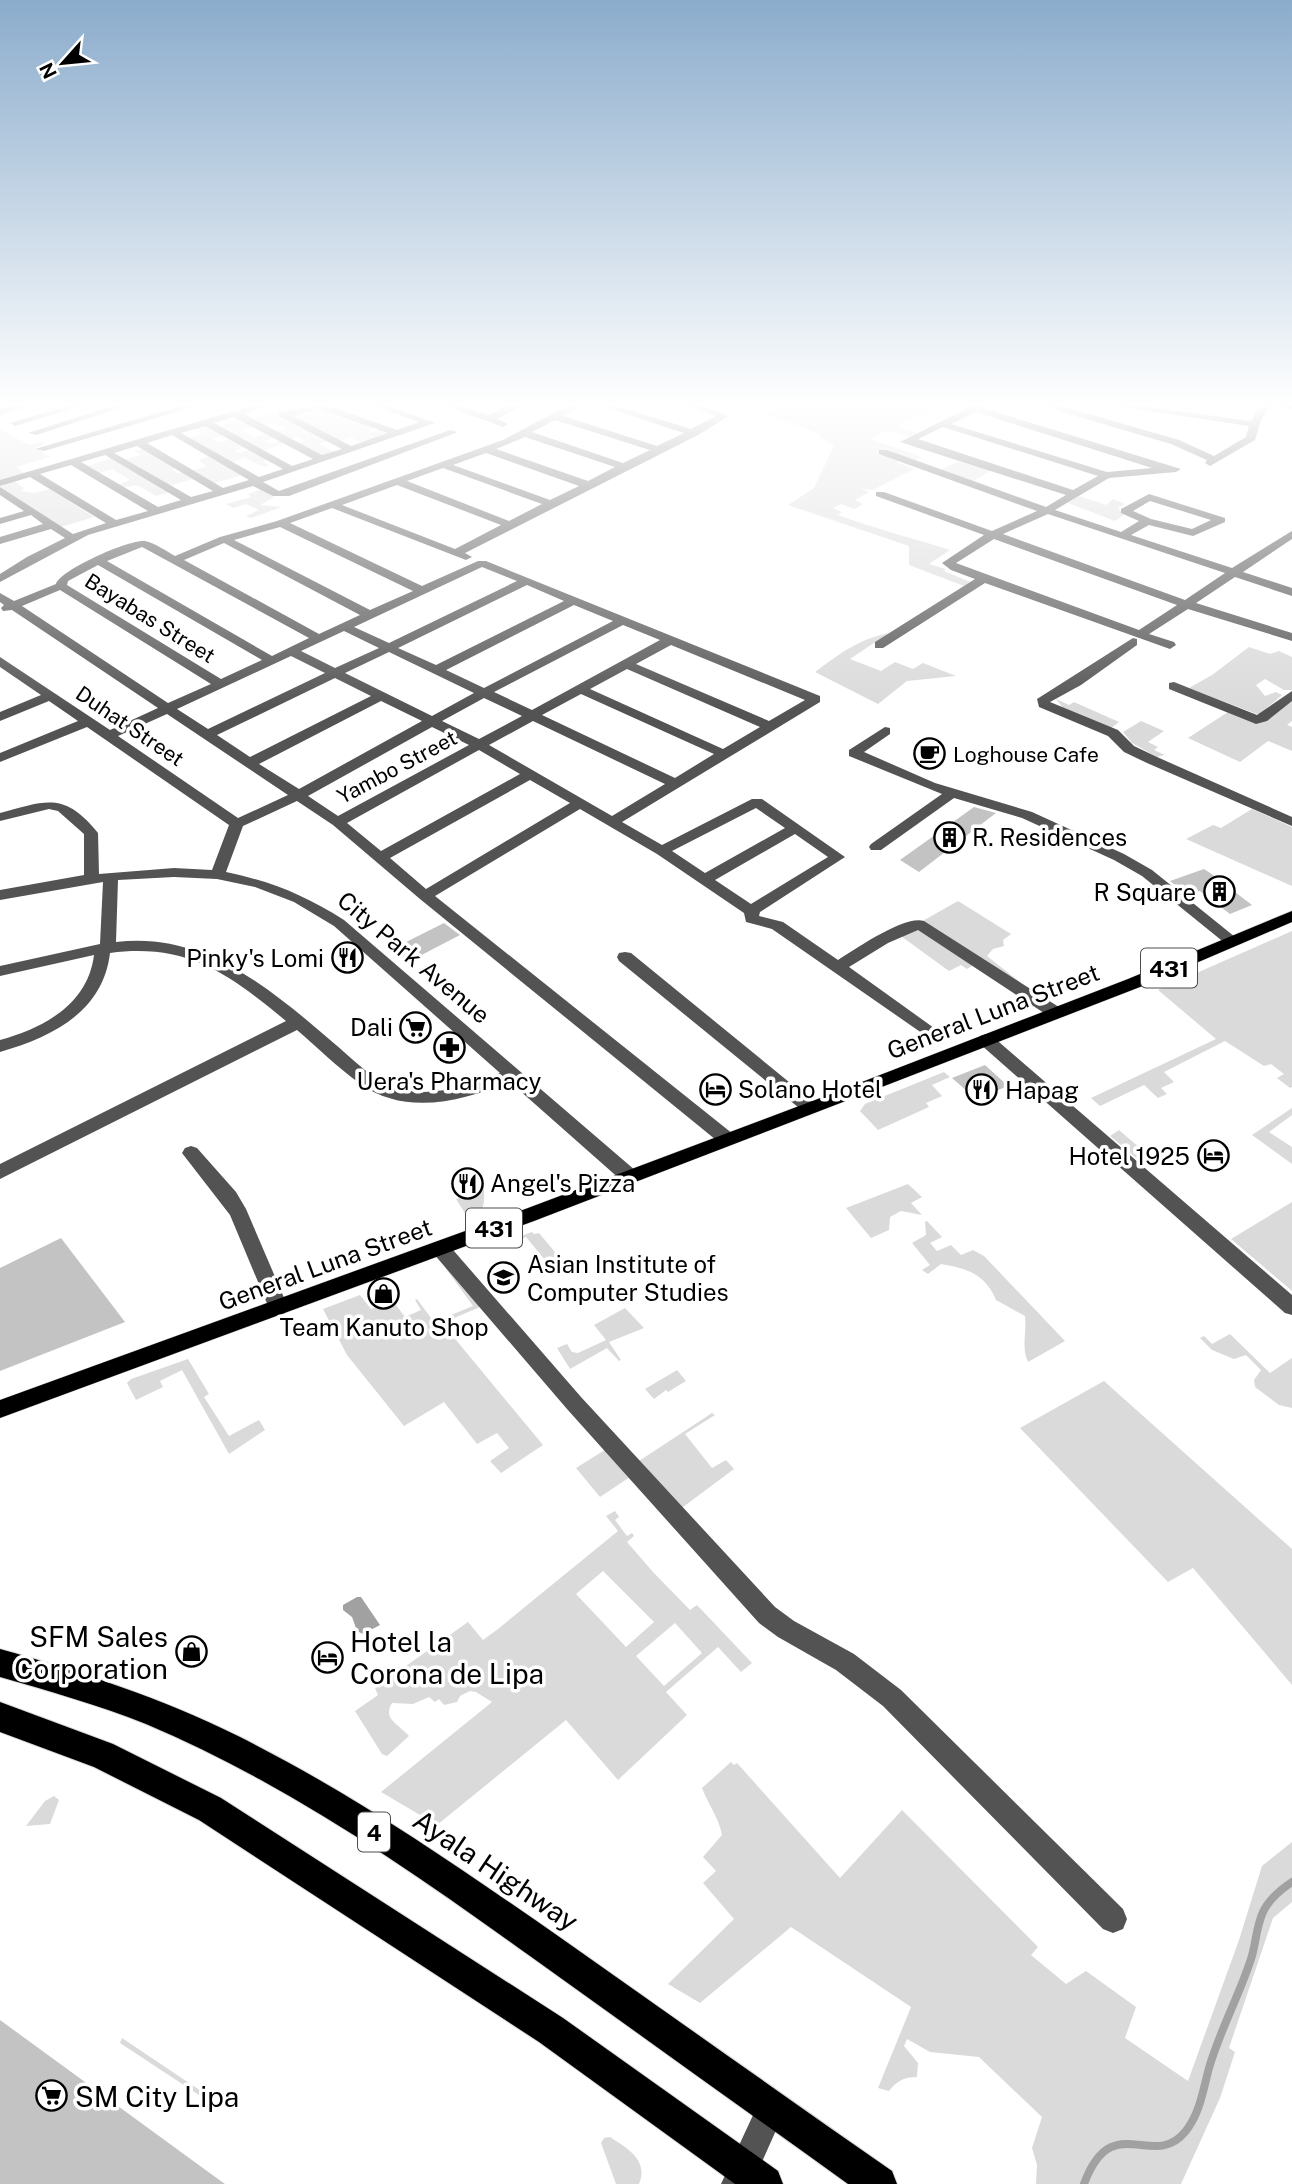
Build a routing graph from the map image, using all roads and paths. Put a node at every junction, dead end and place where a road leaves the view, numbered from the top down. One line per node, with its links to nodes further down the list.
1 (18, 506): 16 (street)
2 (85, 506): 19 (street)
3 (147, 506): 14 (street)
4 (172, 506): 14 (street)
5 (330, 506): 20 (street)
6 (335, 506): 30 (street)
7 (460, 506): 22 (street)
8 (549, 506): 22 (street)
9 (912, 506): 24 (street)
10 (1032, 506): 15 (street)
11 (1055, 506): 15 (street)
12 (1134, 506): 18 (street)
13 (1177, 506): 18 (street)
14 (156, 511): 19 (street)
15 (1046, 511): 24 (street); 25 (street)
16 (31, 512): 17 (street); 21 (street)
17 (0, 521)
18 (1147, 521): 25 (street)
19 (114, 523): 26 (street)
20 (281, 523): 27 (street); 40 (street)
21 (51, 525): 26 (street); 28 (street)
22 (512, 526): 30 (street)
23 (1292, 534): 29 (street)
24 (992, 536): 36 (street); 44 (street)
25 (1122, 536): 35 (street)
26 (72, 538): 37 (street)
27 (224, 539): 33 (street); 46 (street)
28 (0, 541)
29 (1271, 548): 31 (street); 35 (street)
30 (455, 553): 34 (street)
31 (1292, 554)
32 (98, 560): 33 (street); 39 (street); 57 (street)
33 (175, 560): 50 (street)
34 (482, 563): 38 (street); 40 (street)
35 (1234, 572): 41 (street); 44 (street)
36 (984, 578): 51 (street); 53 (street)
37 (0, 579)
38 (527, 581): 43 (street); 55 (street)
39 (61, 586): 45 (street); 64 (street, Bayabas Street)
40 (421, 590): 46 (street)
41 (1292, 592)
42 (0, 597): 45 (street, Yambo Street)
43 (573, 601): 47 (street); 60 (street)
44 (1186, 604): 49 (street); 51 (street)
45 (6, 608): 71 (street, Yambo Street)
46 (370, 615): 48 (street)
47 (623, 620): 52 (street); 67 (street)
48 (345, 626): 50 (street); 55 (street)
49 (1292, 637)
50 (318, 638): 56 (street)
51 (1137, 638): 54 (street); 92 (street)
52 (670, 640): 59 (street, Yambo Street); 76 (street)
53 (879, 645)
54 (1170, 645)
55 (389, 647): 60 (street); 62 (street)
56 (290, 651): 57 (street); 62 (street)
57 (270, 660): 64 (street)
58 (0, 661): 61 (street, Duhat Street)
59 (628, 665): 66 (street, Yambo Street); 76 (street)
60 (437, 670): 67 (street)
61 (16, 673): 63 (street); 69 (street, Duhat Street)
62 (336, 673): 70 (street); 78 (street)
63 (0, 679)
64 (219, 683): 71 (street)
65 (1174, 686): 68 (street)
66 (582, 690): 72 (street, Yambo Street); 81 (street)
67 (483, 693): 72 (street); 74 (street)
68 (1292, 695)
69 (48, 696): 73 (street); 75 (street, Duhat Street)
70 (381, 696): 74 (street); 83 (street)
71 (168, 708): 78 (street, Yambo Street); 79 (street)
72 (535, 715): 80 (street, Yambo Street); 85 (street)
73 (0, 717)
74 (432, 720): 80 (street); 87 (street)
75 (87, 722): 79 (street, Duhat Street); 82 (street)
76 (771, 727): 81 (street)
77 (886, 732): 86 (street)
78 (209, 734): 83 (street, Yambo Street)
79 (108, 736): 93 (street, Duhat Street)
80 (480, 746): 84 (street); 90 (street, Yambo Street)
81 (724, 754): 85 (street)
82 (0, 758)
83 (250, 763): 87 (street, Yambo Street)
84 (528, 775): 88 (street); 97 (street)
85 (675, 783): 91 (street)
86 (952, 793): 95 (street); 106 (street)
87 (299, 795): 90 (street, Yambo Street); 93 (street)
88 (578, 804): 91 (street); 103 (street)
89 (0, 817): 100 (street)
90 (338, 822): 97 (street)
91 (612, 822): 96 (street)
92 (1292, 822)
93 (237, 824): 98 (street)
94 (795, 828): 96 (street); 101 (street); 104 (street)
95 (876, 847)
96 (662, 851): 101 (street)
97 (381, 857): 103 (street)
98 (218, 875): 99 (street, City Park Avenue); 116 (street, City Park Avenue)
99 (111, 876): 100 (street, City Park Avenue); 107 (street)
100 (91, 879): 102 (street, City Park Avenue)
101 (705, 879): 104 (street)
102 (0, 895)
103 (425, 896): 118 (street)
104 (751, 910): 109 (street)
105 (1292, 916): 106 (main road, General Luna Street / 431)
106 (1232, 941): 111 (main road, General Luna Street / 431)
107 (105, 949): 110 (street); 112 (street); 115 (street)
108 (625, 957): 117 (street)
109 (839, 966): 111 (street); 113 (street)
110 (0, 971)
111 (1056, 1013): 114 (main road, General Luna Street / 431)
112 (296, 1023): 116 (street); 120 (street)
113 (936, 1040)
114 (986, 1040): 117 (main road, General Luna Street / 431); 124 (street)
115 (0, 1046)
116 (513, 1074): 121 (street, City Park Avenue)
117 (810, 1108): 118 (main road, General Luna Street / 431)
118 (727, 1139): 121 (main road, General Luna Street / 431)
119 (191, 1153): 123 (street)
120 (0, 1172)
121 (629, 1176): 122 (main road, General Luna Street / 431)
122 (440, 1248): 123 (main road, General Luna Street / 431); 128 (street)
123 (278, 1307): 125 (main road, General Luna Street / 431)
124 (1292, 1307)
125 (0, 1409)
126 (0, 1663): 129 (highway, Ayala Highway / 4)
127 (0, 1717): 130 (highway)
128 (1113, 1919)
129 (771, 2108): 130 (street); 131 (highway, Ayala Highway / 4)
130 (748, 2179)
131 (879, 2184)

